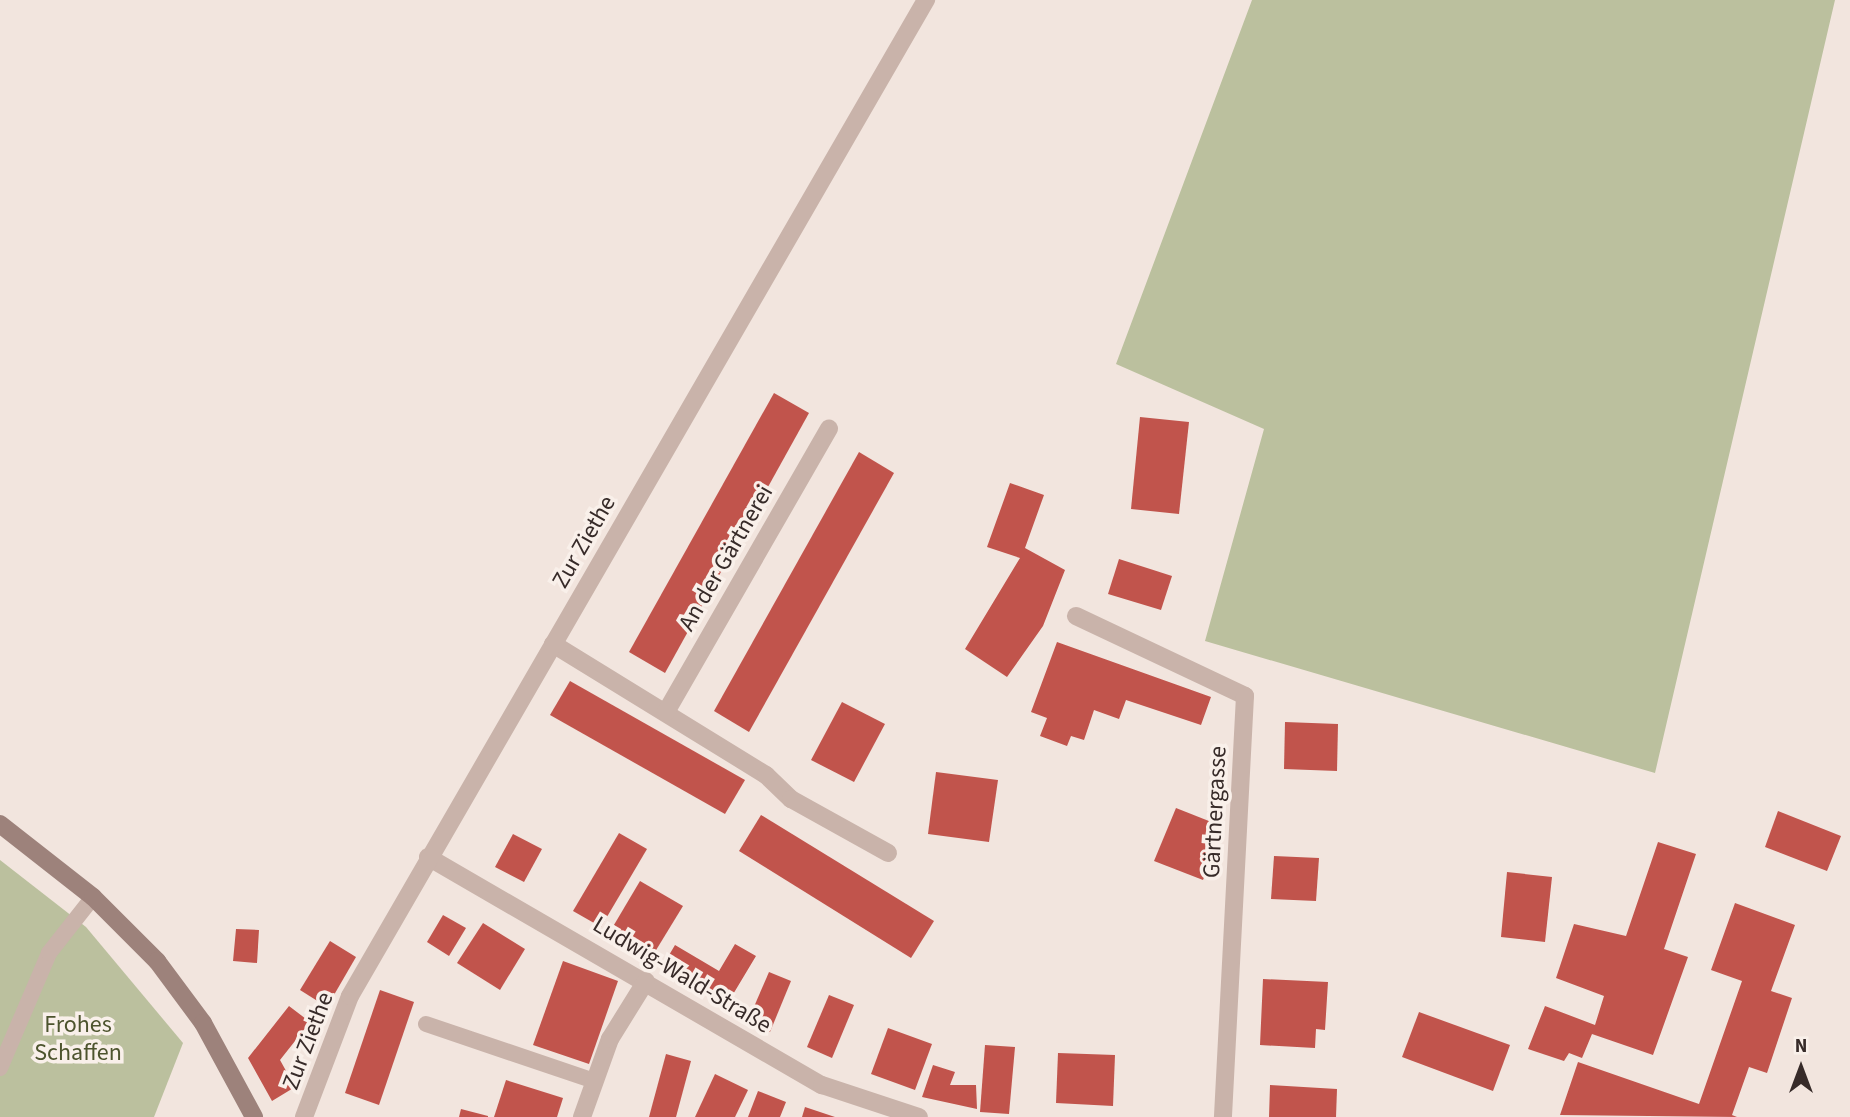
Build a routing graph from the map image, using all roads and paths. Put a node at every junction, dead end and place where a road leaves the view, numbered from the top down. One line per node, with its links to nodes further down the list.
1 (926, 0): 4 (street, Zur Ziethe)
2 (829, 428): 5 (street, An der Gärtnerei)
3 (1076, 616): 18 (street, Gärtnergasse)
4 (552, 644): 5 (street); 8 (street, Zur Ziethe)
5 (666, 712): 7 (street)
6 (0, 824): 9 (main road)
7 (888, 853)
8 (428, 857): 10 (street, Ludwig-Wald-Straße); 15 (street, Zur Ziethe)
9 (93, 897): 12 (lane); 14 (main road)
10 (646, 981): 13 (street); 17 (street, Ludwig-Wald-Straße)
11 (426, 1024): 13 (lane)
12 (0, 1068)
13 (594, 1081): 16 (street)
14 (254, 1117)
15 (304, 1117)
16 (582, 1117)
17 (919, 1117)
18 (1223, 1117)

